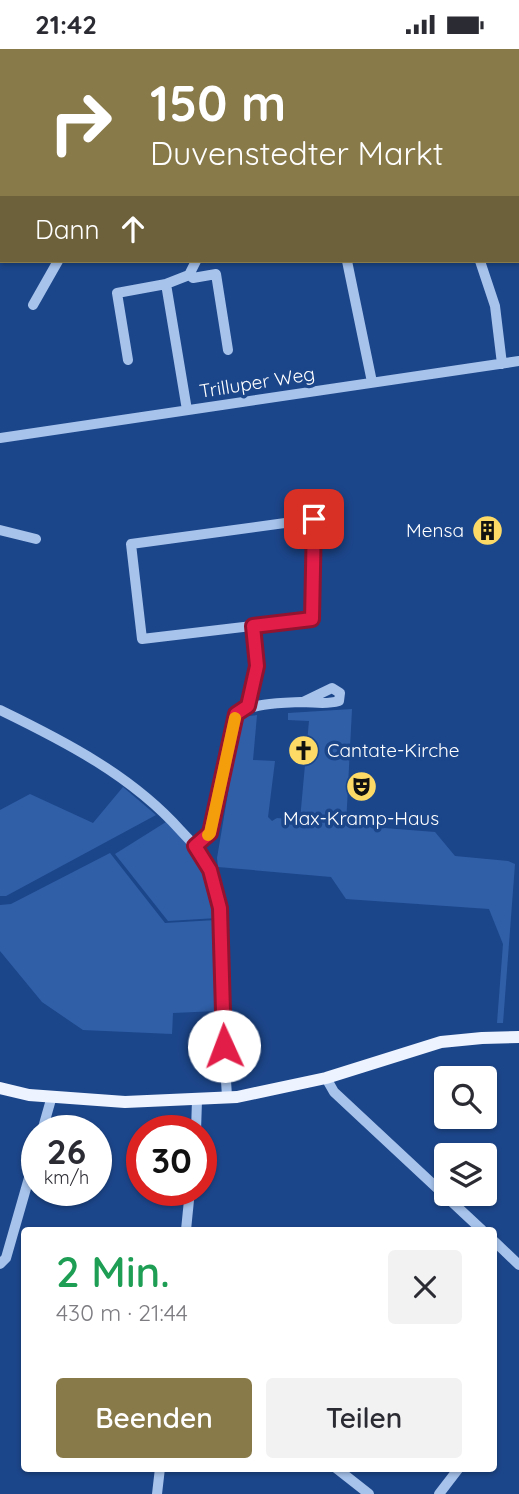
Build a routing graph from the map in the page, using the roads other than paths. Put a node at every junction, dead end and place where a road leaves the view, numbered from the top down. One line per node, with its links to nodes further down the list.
1 (57, 263): 7 (street)
2 (195, 263): 5 (street)
3 (347, 263): 12 (street)
4 (482, 263): 11 (street)
5 (188, 275): 6 (street); 8 (street)
6 (166, 284): 9 (street); 13 (street)
7 (33, 305)
8 (228, 350)
9 (128, 360)
10 (519, 361): 11 (street, Trilluper Weg)
11 (502, 363): 12 (street, Trilluper Weg)
12 (372, 381): 13 (street, Trilluper Weg)
13 (187, 410): 14 (street, Trilluper Weg)
14 (0, 438)
15 (0, 530): 16 (street)
16 (36, 539)
17 (253, 626): 17 (street); 19 (street)
18 (303, 702): 19 (street)
19 (248, 706): 21 (street)
20 (0, 710): 21 (street)
21 (195, 846): 26 (street)
22 (519, 1037): 23 (main road)
23 (326, 1078): 26 (main road); 33 (street)
24 (0, 1088): 25 (main road)
25 (52, 1097): 27 (main road); 28 (street)
26 (227, 1098): 27 (main road)
27 (197, 1100): 29 (street)
28 (47, 1115)
29 (197, 1115)
30 (21, 1198): 35 (street)
31 (188, 1206): 32 (street)
32 (186, 1227)
33 (479, 1227)
34 (497, 1244): 37 (street)
35 (5, 1245): 36 (street)
36 (0, 1264)
37 (519, 1265)
38 (160, 1472): 41 (street)
39 (341, 1472): 42 (street)
40 (456, 1472): 43 (street)
41 (157, 1494)
42 (369, 1494)
43 (439, 1494)

